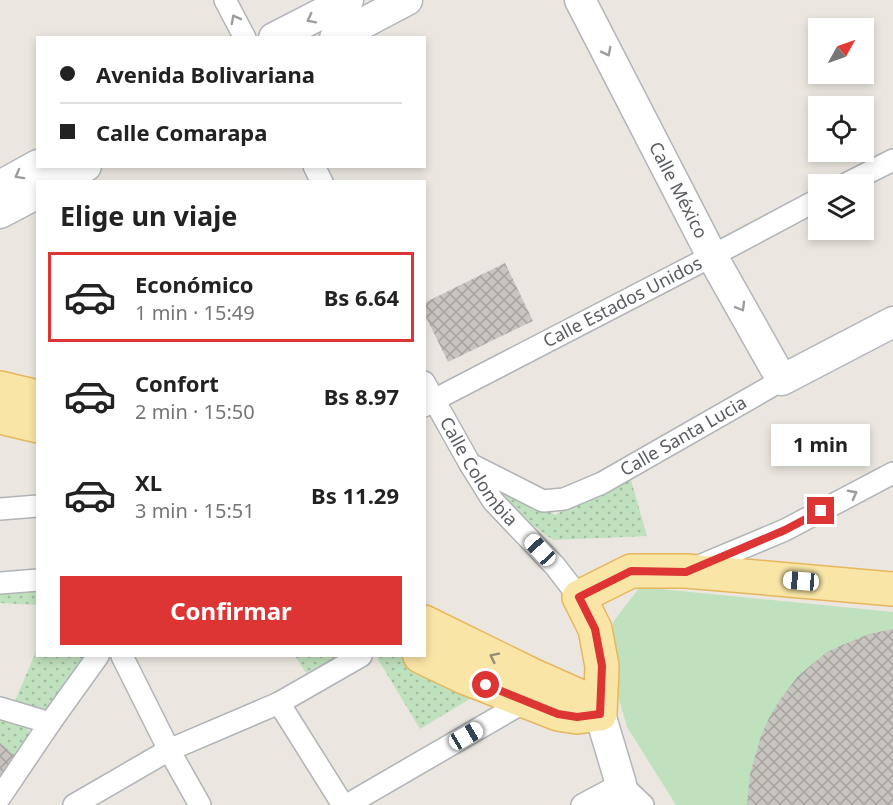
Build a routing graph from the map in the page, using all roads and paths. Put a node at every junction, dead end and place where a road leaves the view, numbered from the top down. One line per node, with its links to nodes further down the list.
1 (225, 0): 5 (street, one-way to 1)
2 (348, 0): 6 (street, one-way to 6)
3 (407, 0): 7 (street)
4 (580, 0): 17 (street, Calle México, one-way to 17)
5 (244, 36)
6 (278, 36)
7 (339, 36)
8 (893, 160): 11 (street)
9 (36, 166): 13 (street, one-way to 13)
10 (82, 168): 12 (street)
11 (866, 174)
12 (62, 180)
13 (0, 186)
14 (36, 194): 16 (street)
15 (808, 205): 17 (street, Calle Estados Unidos)
16 (0, 213)
17 (712, 256): 19 (street, Calle México, one-way to 19); 21 (street, Calle Estados Unidos)
18 (893, 322): 19 (street, Calle Santa Lucia)
19 (782, 380): 23 (street, Calle Santa Lucia)
20 (0, 388): 22 (main road)
21 (428, 396): 23 (street, Calle Colombia)
22 (36, 397)
23 (470, 465): 31 (street, Calle Colombia)
24 (893, 472): 27 (street, one-way to 24)
25 (36, 506): 26 (street)
26 (0, 509)
27 (686, 572): 30 (main road); 31 (main road)
28 (36, 580): 29 (street)
29 (0, 583)
30 (893, 589)
31 (579, 597): 40 (main road, Calle Colombia)
32 (426, 623): 37 (main road, one-way to 32)
33 (97, 657): 41 (street)
34 (122, 657): 42 (street)
35 (359, 657): 38 (street)
36 (422, 657): 37 (main road)
37 (529, 688): 40 (main road); 47 (street)
38 (279, 703): 42 (street); 47 (street)
39 (0, 708): 41 (street)
40 (600, 714): 43 (street, Calle Colombia)
41 (50, 723): 44 (street)
42 (168, 750): 45 (street); 46 (street)
43 (620, 795): 48 (street); 49 (street)
44 (0, 797)
45 (74, 805)
46 (200, 805)
47 (345, 805)
48 (582, 805)
49 (643, 805)

